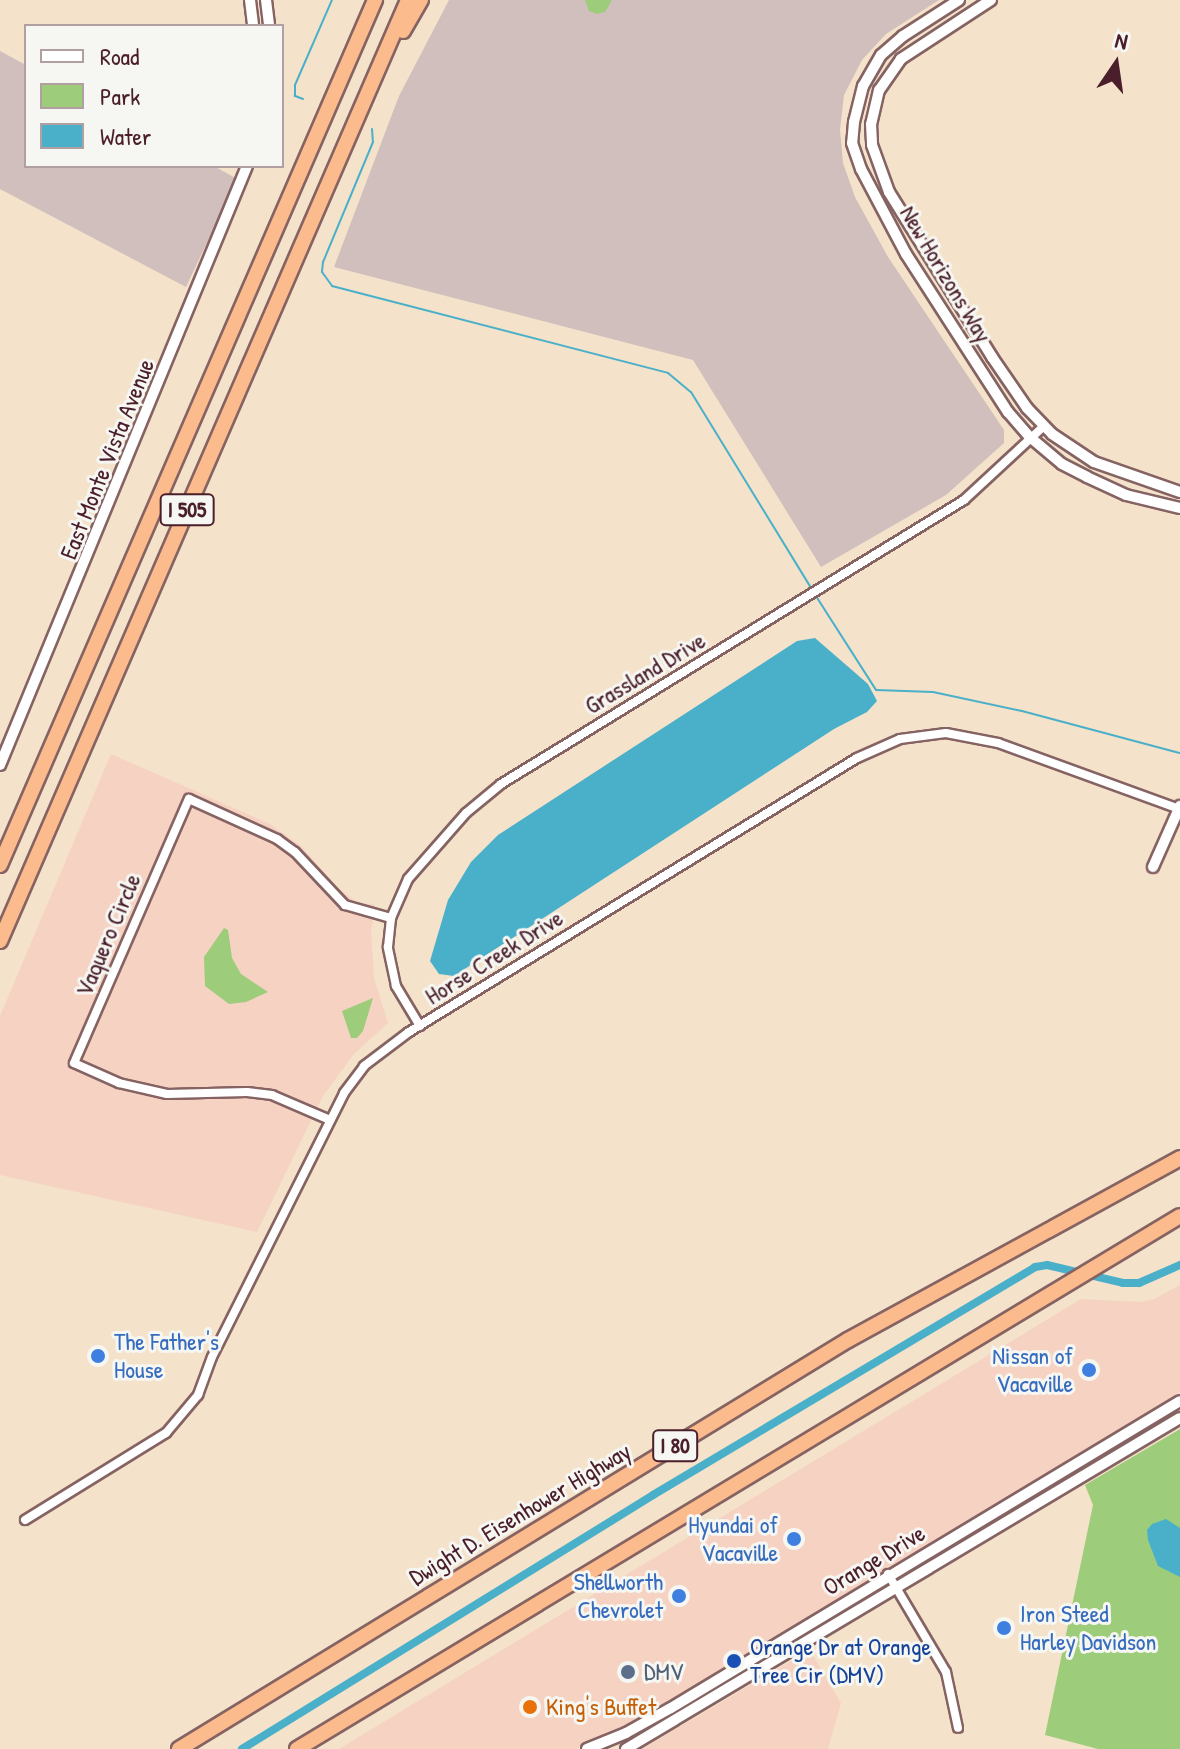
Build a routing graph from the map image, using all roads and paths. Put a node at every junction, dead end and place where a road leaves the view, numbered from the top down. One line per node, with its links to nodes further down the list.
1 (250, 0): 9 (street)
2 (266, 0): 10 (street)
3 (369, 0): 12 (highway)
4 (375, 0): 12 (highway, I 505)
5 (408, 0): 11 (highway, I 505)
6 (421, 0): 11 (highway)
7 (959, 0): 15 (street, New Horizons Way)
8 (991, 0): 14 (street, New Horizons Way)
9 (253, 24)
10 (269, 24)
11 (374, 79): 23 (highway, I 505)
12 (339, 85): 20 (highway, I 505)
13 (246, 168): 18 (street, East Monte Vista Avenue)
14 (1044, 426): 15 (street, Grassland Drive); 16 (street, New Horizons Way)
15 (1031, 438): 17 (street, New Horizons Way); 22 (street, Grassland Drive)
16 (1180, 492)
17 (1180, 508)
18 (0, 765)
19 (1179, 807): 21 (street); 24 (street, Horse Creek Drive)
20 (0, 865)
21 (1153, 867)
22 (391, 918): 24 (street, Grassland Drive); 25 (street, Vaquero Circle)
23 (0, 941)
24 (420, 1026): 25 (street, Horse Creek Drive)
25 (330, 1120): 30 (street, Horse Creek Drive)
26 (1180, 1158): 34 (highway, Dwight D. Eisenhower Highway / I 80)
27 (1180, 1216): 35 (highway, I 80)
28 (1180, 1401): 31 (street, Orange Drive)
29 (1180, 1418): 32 (street, Orange Drive)
30 (25, 1520)
31 (888, 1574): 32 (street); 36 (street, Orange Drive)
32 (896, 1588): 33 (street); 37 (street, Orange Drive)
33 (958, 1728)
34 (179, 1749)
35 (297, 1749)
36 (587, 1749)
37 (626, 1749)

